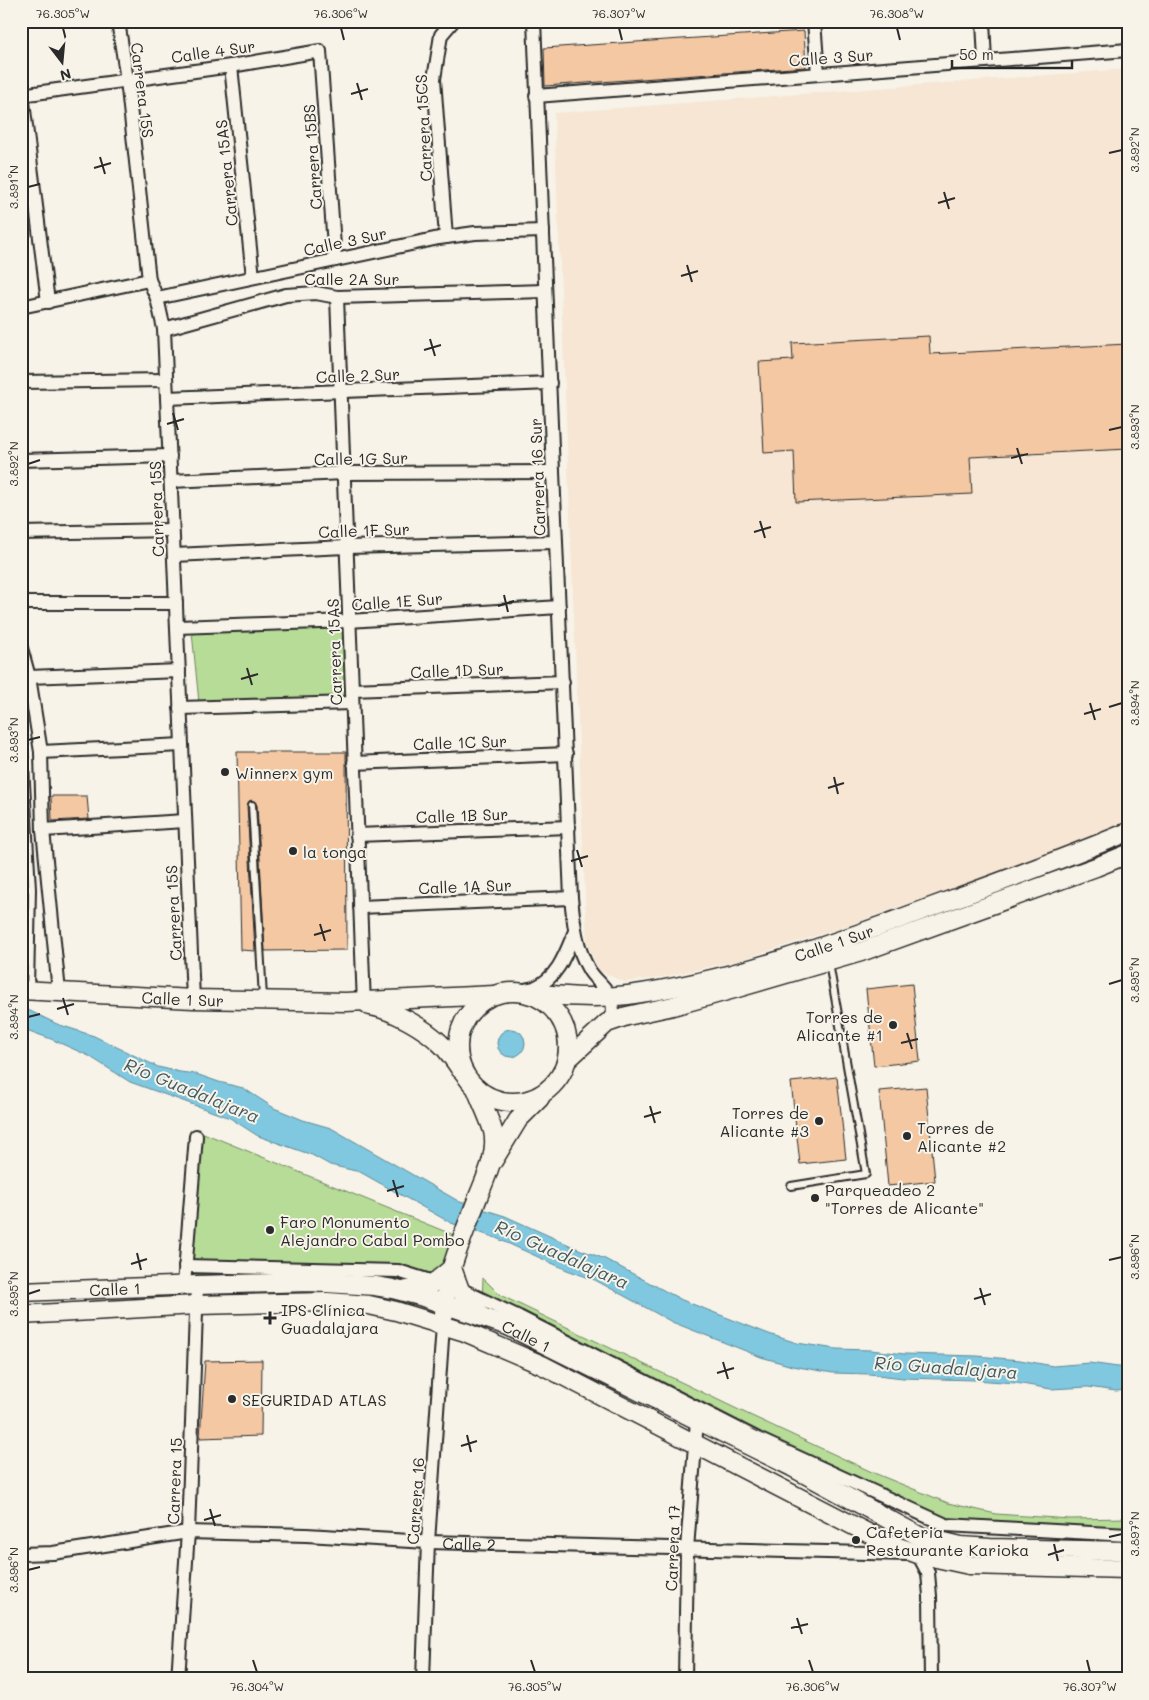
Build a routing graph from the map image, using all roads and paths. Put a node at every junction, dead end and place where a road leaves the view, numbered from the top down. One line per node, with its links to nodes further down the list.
1 (118, 21): 11 (street, Carrera 15S)
2 (453, 21): 15 (street, Carrera 15CS)
3 (534, 21): 13 (street, Carrera 16 Sur)
4 (814, 21): 10 (street)
5 (983, 21): 8 (street)
6 (1128, 50): 8 (street, Calle 3 Sur)
7 (320, 51): 9 (street, Calle 4 Sur); 16 (street, Carrera 15BS)
8 (985, 61): 10 (street, Calle 3 Sur)
9 (232, 66): 11 (street, Calle 4 Sur); 17 (street, Carrera 15AS)
10 (818, 74): 13 (street, Calle 3 Sur)
11 (127, 80): 12 (street, Calle 4 Sur); 18 (street, Carrera 15S)
12 (22, 94): 22 (street)
13 (536, 96): 14 (street, Carrera 16 Sur)
14 (543, 231): 15 (street, Calle 3 Sur); 19 (street, Carrera 16 Sur)
15 (446, 237): 16 (street, Calle 3 Sur)
16 (335, 260): 17 (street, Calle 3 Sur)
17 (253, 277): 20 (street, Calle 3 Sur)
18 (149, 280): 20 (street, Carrera 15S); 22 (street)
19 (545, 291): 21 (street, Calle 2A Sur); 27 (street, Carrera 16 Sur)
20 (156, 298): 24 (street, Carrera 15S)
21 (337, 298): 24 (street, Calle 2A Sur); 28 (street, Carrera 15AS)
22 (48, 302): 23 (street)
23 (21, 307)
24 (164, 329): 25 (street, Carrera 15S)
25 (166, 380): 26 (street); 29 (street, Carrera 15S)
26 (21, 382)
27 (550, 383): 28 (street, Calle 2 Sur); 32 (street, Carrera 16 Sur)
28 (340, 392): 29 (street, Calle 2 Sur); 33 (street, Carrera 15AS)
29 (167, 398): 30 (street, Carrera 15S)
30 (170, 456): 31 (street); 34 (street, Carrera 15S)
31 (21, 460)
32 (553, 472): 33 (street, Calle 1G Sur); 37 (street, Carrera 16 Sur)
33 (344, 473): 34 (street, Calle 1G Sur); 38 (street, Carrera 15AS)
34 (170, 481): 35 (street, Carrera 15S)
35 (172, 530): 36 (street); 39 (street, Carrera 15S)
36 (21, 533)
37 (556, 542): 38 (street, Calle 1F Sur); 42 (street, Carrera 16 Sur)
38 (346, 547): 39 (street, Calle 1F Sur); 43 (street, Carrera 15AS)
39 (174, 554): 41 (street, Carrera 15S)
40 (21, 603): 41 (street)
41 (176, 604): 44 (street, Carrera 15S)
42 (558, 608): 43 (street, Calle 1E Sur); 48 (street, Carrera 16 Sur)
43 (349, 621): 44 (street, Calle 1E Sur); 49 (street, Carrera 15AS)
44 (177, 627): 46 (street, Carrera 15S)
45 (21, 648): 47 (street)
46 (179, 671): 47 (street); 50 (street, Carrera 15S)
47 (29, 677): 53 (street)
48 (563, 682): 49 (street, Calle 1D Sur); 54 (street, Carrera 16 Sur)
49 (352, 697): 50 (street); 55 (street, Carrera 15AS)
50 (180, 708): 52 (street, Carrera 15S)
51 (21, 719): 64 (lane)
52 (182, 745): 53 (street); 57 (street, Carrera 15S)
53 (41, 752): 59 (street)
54 (566, 754): 55 (street, Calle 1C Sur); 58 (street, Carrera 16 Sur)
55 (354, 763): 61 (street, Carrera 15AS)
56 (252, 805): 74 (lane)
57 (185, 821): 59 (street); 73 (street, Carrera 15S)
58 (569, 827): 61 (street, Calle 1B Sur); 65 (street, Carrera 16 Sur)
59 (43, 830): 70 (street)
60 (1128, 832): 72 (main road, Calle 1 Sur)
61 (357, 835): 66 (street, Carrera 15AS)
62 (1128, 854): 68 (main road, Calle 1 Sur)
63 (21, 888): 64 (lane)
64 (32, 889): 69 (lane)
65 (571, 898): 66 (street, Calle 1A Sur); 67 (street, Carrera 16 Sur)
66 (360, 907): 75 (street, Carrera 15AS)
67 (575, 931): 71 (street); 72 (street, Carrera 16 Sur)
68 (829, 961): 76 (main road, Calle 1 Sur); 83 (lane)
69 (26, 990): 70 (main road, Calle 1 Sur)
70 (59, 992): 73 (main road, Calle 1 Sur)
71 (510, 994): 72 (main road, Calle 1 Sur); 75 (main road, Calle 1 Sur); 77 (main road); 78 (main road)
72 (610, 996): 76 (street)
73 (193, 999): 74 (main road, Calle 1 Sur)
74 (263, 999): 75 (main road, Calle 1 Sur)
75 (364, 1003): 78 (main road, Calle 1 Sur)
76 (607, 1023): 77 (main road, Calle 1 Sur)
77 (567, 1060): 80 (main road)
78 (464, 1074): 79 (main road)
79 (476, 1088): 80 (main road); 82 (main road)
80 (549, 1090): 82 (main road)
81 (196, 1136): 84 (street, Carrera 15)
82 (489, 1168): 85 (main road)
83 (792, 1186)
84 (186, 1266): 86 (street); 87 (street, Carrera 15)
85 (452, 1266): 88 (main road); 89 (main road); 92 (main road)
86 (426, 1280)
87 (191, 1285): 88 (main road, Calle 1); 90 (main road, Calle 1); 91 (street, Carrera 15)
88 (393, 1289): 92 (main road, Calle 1)
89 (460, 1290): 94 (main road); 99 (street)
90 (21, 1292)
91 (196, 1304): 93 (main road, Calle 1); 95 (main road, Calle 1); 98 (street, Carrera 15)
92 (444, 1304): 94 (main road, Calle 1); 95 (main road)
93 (21, 1315)
94 (481, 1316): 96 (main road, Calle 1)
95 (443, 1325): 97 (main road, Calle 1); 100 (street, Carrera 16)
96 (697, 1420): 97 (street, Carrera 17); 101 (main road, Calle 1)
97 (695, 1443): 102 (street, Carrera 17); 105 (main road, Calle 1)
98 (188, 1532): 100 (street, Calle 2); 104 (street, Calle 2); 107 (street, Carrera 15)
99 (1128, 1535)
100 (428, 1542): 102 (street, Calle 2); 108 (street, Carrera 16)
101 (990, 1548): 103 (main road, Calle 2); 105 (street, Calle 2)
102 (687, 1549): 105 (street, Calle 2); 109 (street, Carrera 17)
103 (1128, 1551)
104 (21, 1554)
105 (918, 1554): 106 (main road, Calle 2); 110 (street)
106 (1128, 1569)
107 (178, 1679)
108 (423, 1679)
109 (685, 1679)
110 (931, 1679)

